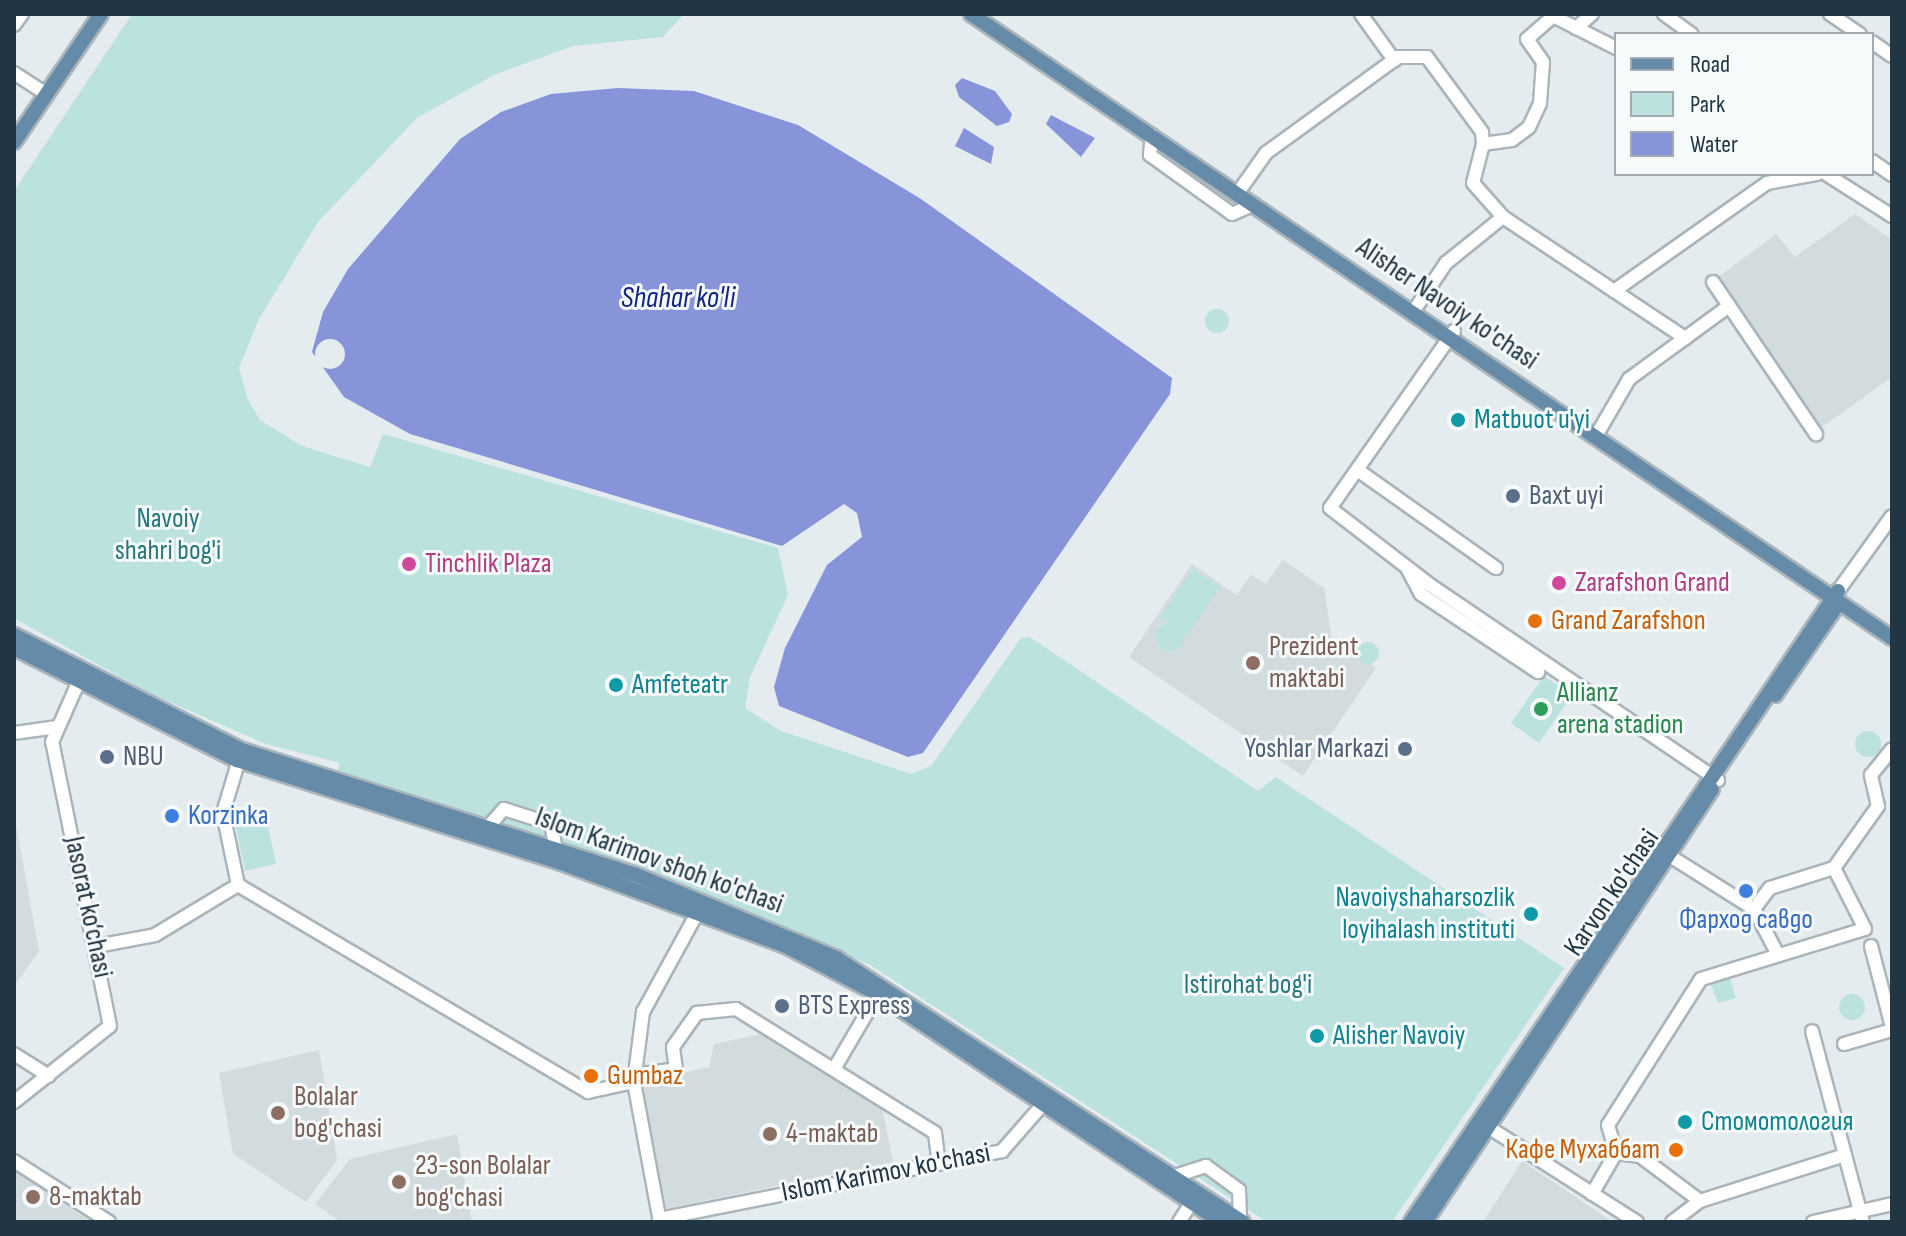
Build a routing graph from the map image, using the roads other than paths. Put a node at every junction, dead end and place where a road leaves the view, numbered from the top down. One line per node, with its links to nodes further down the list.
1 (22, 14): 11 (street)
2 (89, 14): 21 (main road)
3 (101, 14): 21 (main road)
4 (971, 14): 20 (main road, Alisher Navoiy ko'chasi)
5 (986, 14): 20 (main road, Alisher Navoiy ko'chasi)
6 (1361, 14): 18 (street)
7 (1592, 14): 12 (street)
8 (1664, 14): 13 (street)
9 (1830, 14): 14 (street)
10 (1553, 16): 12 (street); 25 (street)
11 (14, 25)
12 (1576, 28): 16 (street)
13 (1689, 32)
14 (1857, 32)
15 (1874, 43): 17 (street)
16 (1614, 47)
17 (1892, 56)
18 (1394, 60): 25 (street); 30 (street)
19 (14, 73): 21 (street)
20 (1066, 73): 22 (main road, Alisher Navoiy ko'chasi)
21 (42, 92): 23 (main road); 24 (main road)
22 (1113, 105): 30 (main road, Alisher Navoiy ko'chasi); 30 (main road, Alisher Navoiy ko'chasi)
23 (14, 126)
24 (14, 142)
25 (1483, 144): 32 (street)
26 (1874, 162): 27 (street)
27 (1892, 175)
28 (1806, 176): 34 (street)
29 (1829, 176): 31 (street)
30 (1248, 195): 35 (main road, Alisher Navoiy ko'chasi); 37 (main road, Alisher Navoiy ko'chasi)
31 (1892, 216)
32 (1503, 217): 34 (street); 35 (street)
33 (1713, 282): 36 (street)
34 (1614, 291): 38 (street)
35 (1417, 306): 37 (main road, Alisher Navoiy ko'chasi)
36 (1729, 306): 38 (street); 40 (street)
37 (1451, 334): 39 (main road, Alisher Navoiy ko'chasi); 41 (street)
38 (1685, 338): 39 (street)
39 (1598, 433): 45 (main road, Alisher Navoiy ko'chasi)
40 (1816, 434)
41 (1359, 471): 43 (street); 44 (street)
42 (1892, 516): 45 (street)
43 (1407, 568): 50 (street); 56 (street)
44 (1496, 568)
45 (1840, 594): 46 (main road, Alisher Navoiy ko'chasi); 48 (main road, Alisher Navoiy ko'chasi); 56 (main road, Karvon ko'chasi)
46 (1892, 628)
47 (14, 635): 51 (main road, Islom Karimov shoh ko'chasi)
48 (1892, 638)
49 (14, 648): 51 (main road, Islom Karimov shoh ko'chasi)
50 (1538, 672)
51 (79, 679): 52 (street, Jasorat ko‘chasi); 55 (main road, Islom Karimov shoh ko'chasi)
52 (57, 727): 53 (street); 64 (street, Jasorat ko‘chasi)
53 (14, 733)
54 (1891, 749): 60 (street)
55 (240, 755): 57 (main road, Islom Karimov shoh ko'chasi); 61 (street)
56 (1714, 777): 58 (main road, Karvon ko'chasi)
57 (484, 832): 59 (main road, Islom Karimov shoh ko'chasi); 59 (street)
58 (1664, 852): 63 (street); 77 (main road, Karvon ko'chasi)
59 (558, 856): 62 (main road, Islom Karimov shoh ko'chasi)
60 (1834, 868): 63 (street); 66 (street)
61 (238, 885): 64 (street); 74 (street)
62 (701, 906): 67 (main road, Islom Karimov shoh ko'chasi); 74 (street); 82 (main road, Islom Karimov shoh ko'chasi)
63 (1754, 909): 66 (street)
64 (97, 946): 73 (street, Jasorat ko‘chasi)
65 (1871, 946): 68 (street)
66 (1778, 955): 78 (street)
67 (878, 994): 72 (street); 76 (main road, Islom Karimov shoh ko'chasi)
68 (1892, 1029): 70 (street)
69 (1812, 1031): 79 (street)
70 (1844, 1044)
71 (14, 1054): 73 (street)
72 (834, 1069): 74 (street); 81 (street)
73 (49, 1076): 75 (street, Jasorat ko‘chasi)
74 (634, 1079): 88 (street)
75 (14, 1102)
76 (1044, 1103): 81 (street, Islom Karimov ko'chasi); 84 (main road, Islom Karimov shoh ko'chasi)
77 (1484, 1124): 83 (street); 93 (main road); 94 (main road, Karvon ko'chasi)
78 (1616, 1153): 83 (street); 87 (street)
79 (1845, 1155): 86 (street); 87 (street)
80 (14, 1161): 90 (street)
81 (939, 1164): 88 (street, Islom Karimov ko'chasi)
82 (1175, 1176): 89 (main road, Islom Karimov shoh ko'chasi); 89 (street)
83 (1592, 1194): 95 (street)
84 (1192, 1202): 91 (street); 92 (main road, Islom Karimov shoh ko'chasi)
85 (1892, 1204): 86 (street)
86 (1860, 1209): 97 (street); 98 (street)
87 (1697, 1212): 96 (street)
88 (660, 1220)
89 (1242, 1221)
90 (109, 1222)
91 (1179, 1222)
92 (1221, 1222)
93 (1411, 1222)
94 (1425, 1222)
95 (1637, 1222)
96 (1672, 1222)
97 (1813, 1222)
98 (1863, 1222)

